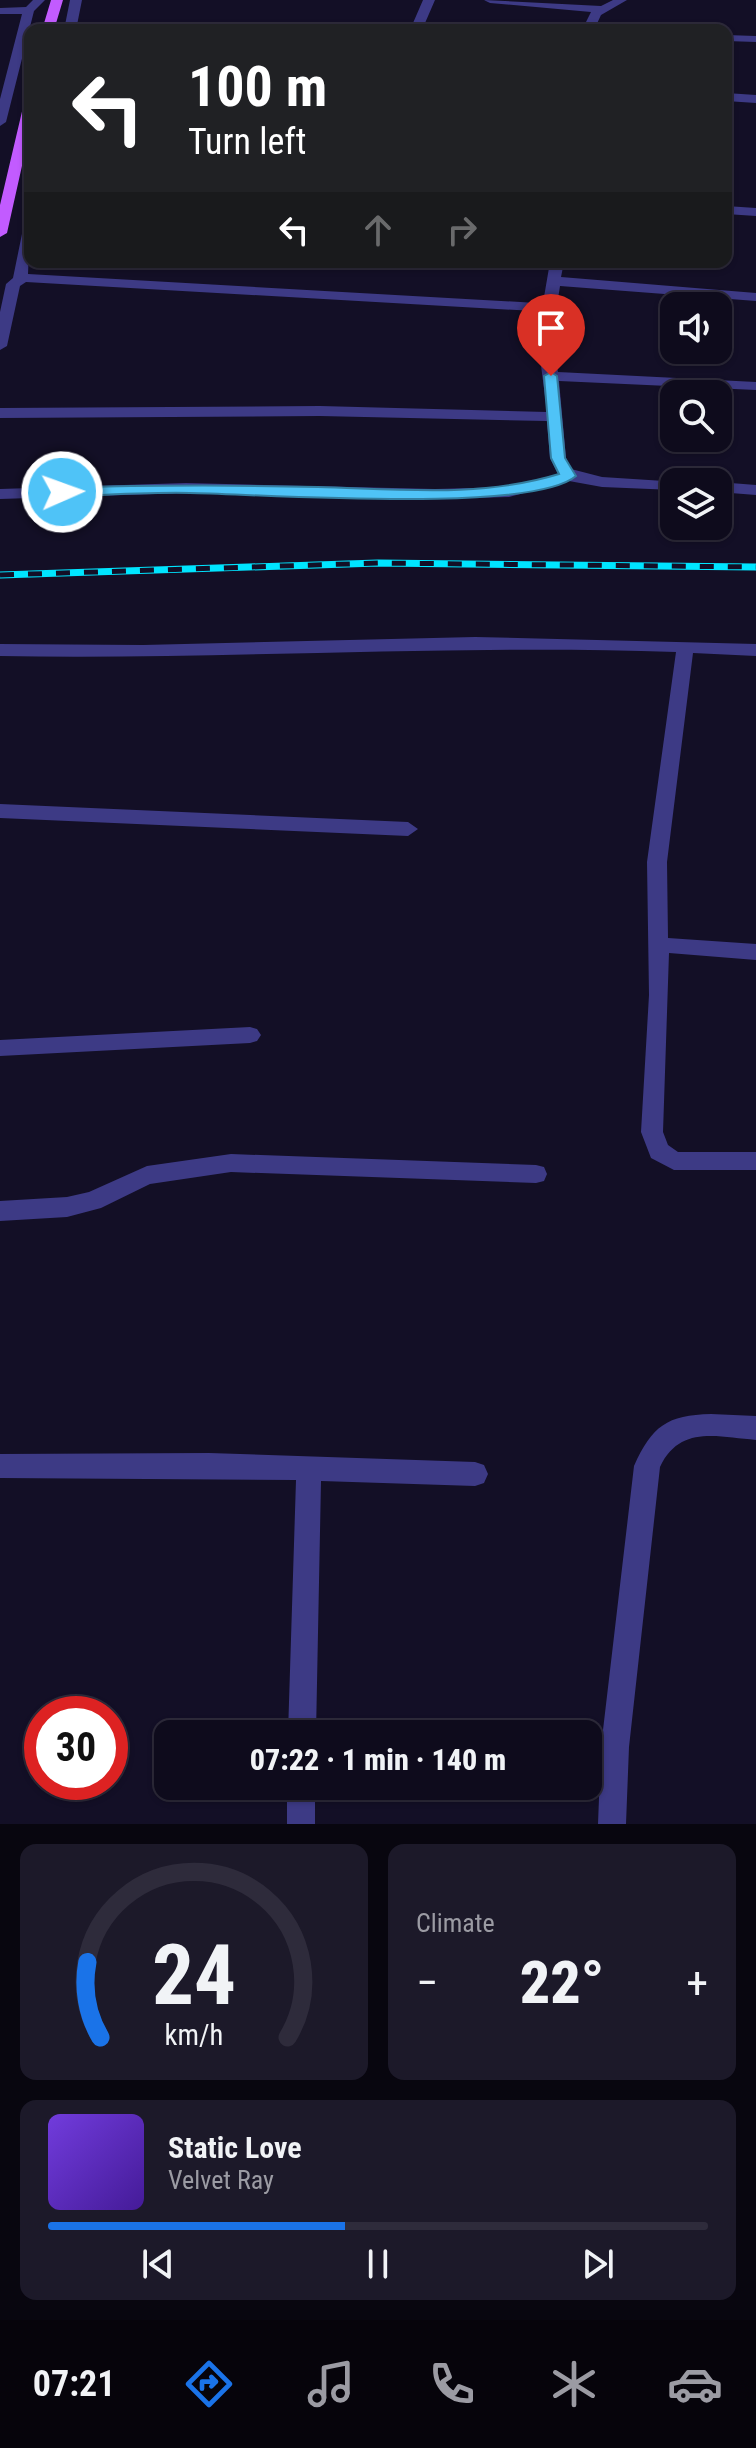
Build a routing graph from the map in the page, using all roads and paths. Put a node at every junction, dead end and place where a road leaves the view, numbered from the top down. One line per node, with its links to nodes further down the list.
1 (39, 0): 8 (street)
2 (57, 0): 11 (main road)
3 (76, 0): 12 (street)
4 (429, 0): 13 (street)
5 (490, 0): 7 (street)
6 (621, 0): 7 (street)
7 (601, 9): 14 (street)
8 (29, 10): 9 (street); 10 (street)
9 (0, 11)
10 (25, 24)
11 (50, 24)
12 (71, 24)
13 (419, 24)
14 (592, 24)
15 (24, 29): 20 (street)
16 (732, 38): 17 (street)
17 (756, 39)
18 (732, 97): 19 (street)
19 (756, 99)
20 (0, 122)
21 (24, 129): 24 (main road)
22 (732, 210): 23 (street)
23 (756, 212)
24 (0, 233)
25 (24, 254): 27 (street)
26 (556, 268): 28 (street)
27 (18, 280): 30 (street); 31 (street)
28 (555, 281): 29 (street); 30 (street)
29 (756, 297)
30 (540, 307): 32 (street)
31 (0, 346)
32 (551, 376): 33 (street); 35 (street)
33 (756, 386)
34 (0, 413): 35 (street)
35 (554, 417): 36 (street)
36 (569, 476): 37 (street); 40 (street)
37 (660, 484)
38 (732, 488): 39 (street)
39 (756, 490)
40 (0, 494)
41 (685, 647): 42 (street); 43 (street); 46 (street)
42 (0, 650)
43 (756, 650)
44 (0, 811): 45 (street)
45 (408, 829)
46 (658, 945): 47 (street); 50 (street)
47 (756, 952)
48 (250, 1035): 49 (street)
49 (0, 1048)
50 (756, 1161)
51 (536, 1174): 52 (street)
52 (0, 1211)
53 (756, 1428): 60 (street)
54 (0, 1466): 55 (street)
55 (309, 1468): 56 (street); 57 (street)
56 (475, 1474)
57 (302, 1720)
58 (301, 1800): 59 (street)
59 (301, 1824)
60 (612, 1824)

